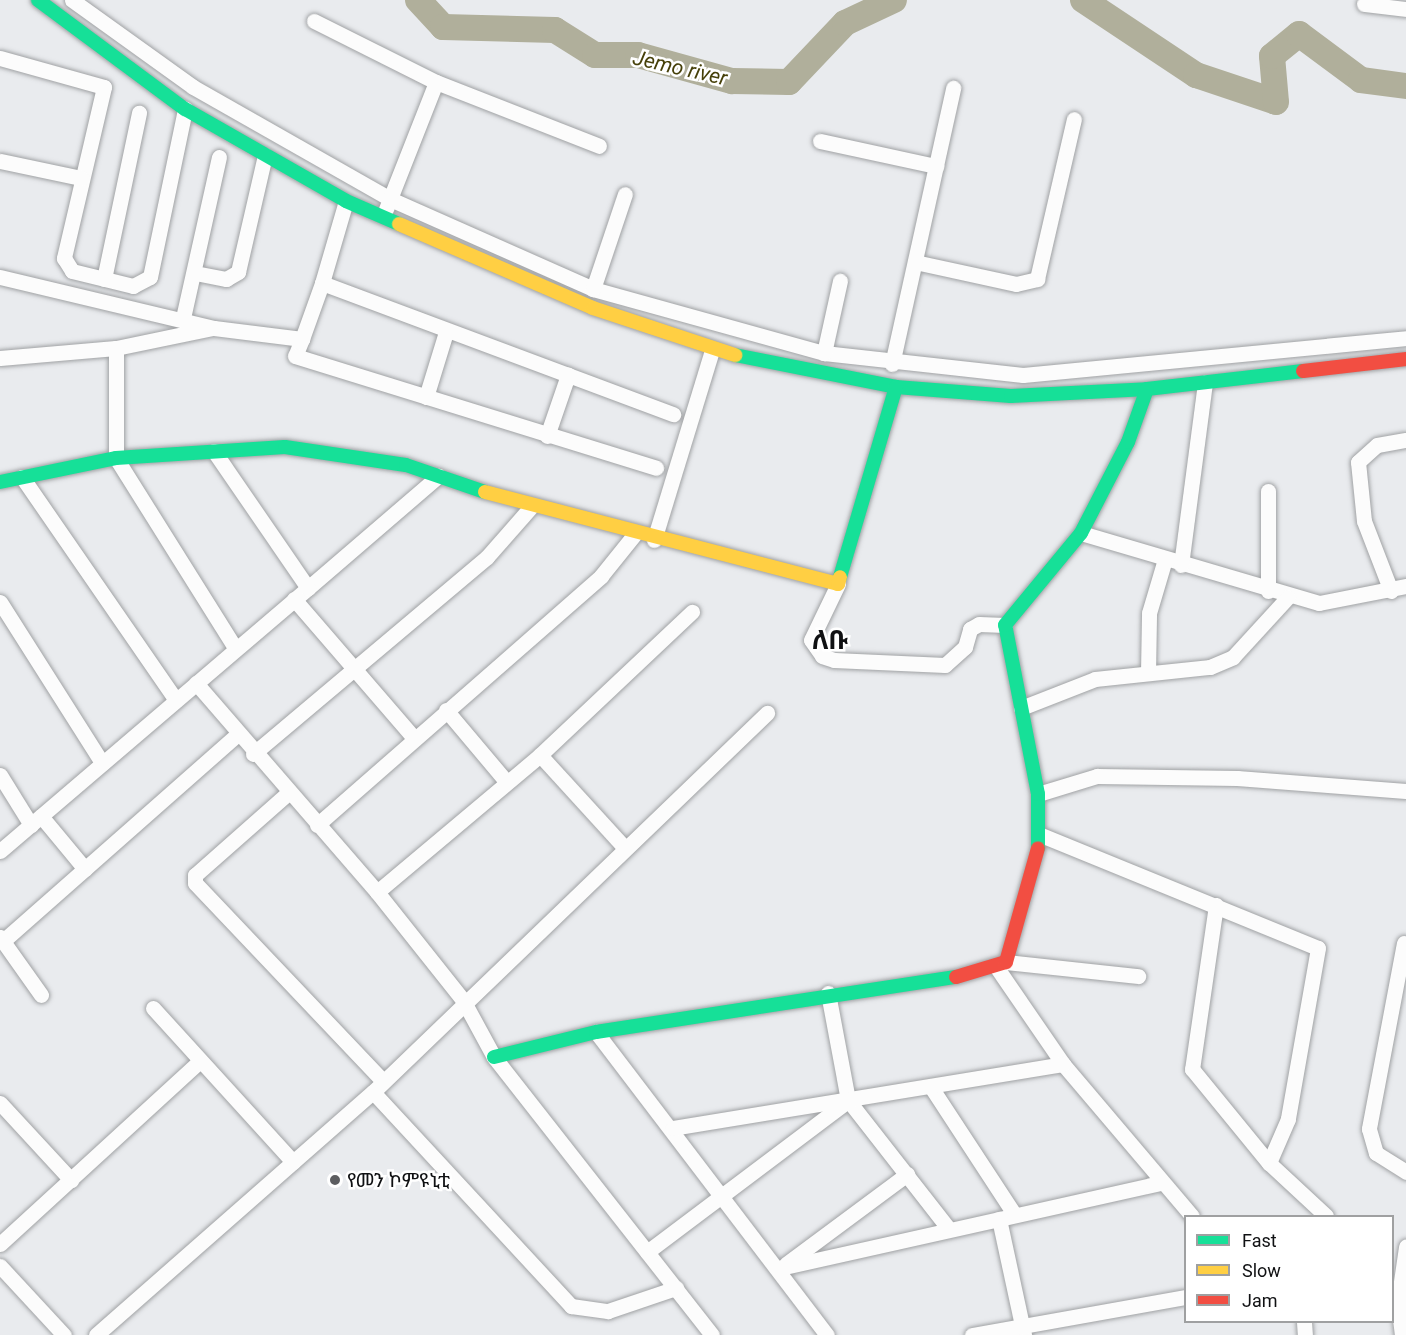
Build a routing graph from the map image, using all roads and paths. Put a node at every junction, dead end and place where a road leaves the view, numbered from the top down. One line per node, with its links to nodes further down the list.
1 (38, 0): 9 (street)
2 (72, 0): 20 (street)
3 (1364, 4): 4 (street)
4 (1406, 9)
5 (314, 21): 7 (street)
6 (0, 58): 18 (street)
7 (436, 82): 13 (street); 20 (street)
8 (953, 88): 17 (street)
9 (185, 109): 14 (street); 26 (street)
10 (139, 113): 26 (street)
11 (1074, 119): 23 (street)
12 (820, 141): 17 (street)
13 (599, 146)
14 (265, 155): 21 (street); 24 (street)
15 (219, 157): 24 (street)
16 (0, 161): 18 (street)
17 (936, 166): 23 (street)
18 (81, 178): 26 (street)
19 (625, 194): 29 (street)
20 (390, 200): 22 (street); 29 (street)
21 (346, 201): 22 (street); 28 (street)
22 (383, 217): 36 (street)
23 (915, 262): 41 (street)
24 (195, 273): 30 (street)
25 (0, 277): 30 (street)
26 (104, 279)
27 (840, 281): 38 (street)
28 (322, 284): 32 (street); 34 (street)
29 (593, 289): 38 (street)
30 (183, 318): 31 (street)
31 (214, 328): 34 (street); 35 (street)
32 (446, 332): 43 (street); 47 (street)
33 (1406, 338): 37 (street)
34 (302, 339): 47 (street)
35 (116, 348): 39 (street); 52 (street)
36 (712, 350): 45 (street); 61 (street)
37 (1285, 351): 41 (street); 42 (street)
38 (824, 353): 41 (street)
39 (0, 358)
40 (1406, 359): 42 (street)
41 (892, 364)
42 (1288, 373): 44 (street)
43 (568, 375): 48 (street); 49 (street)
44 (1206, 383): 46 (street); 63 (street)
45 (896, 387): 46 (street); 64 (street)
46 (1147, 389): 59 (street)
47 (426, 397): 49 (street)
48 (673, 414)
49 (547, 436): 53 (street)
50 (1406, 440): 68 (street)
51 (214, 451): 52 (street); 54 (street); 66 (street)
52 (116, 458): 55 (street); 74 (street)
53 (656, 468)
54 (438, 476): 58 (street); 66 (street)
55 (22, 477): 56 (street); 78 (street)
56 (0, 482)
57 (1268, 491): 67 (street)
58 (530, 508): 60 (street); 75 (street)
59 (1082, 533): 62 (street); 73 (street)
60 (634, 535): 61 (street); 80 (street)
61 (654, 540): 64 (street)
62 (1165, 560): 63 (street); 76 (street)
63 (1181, 565): 67 (street)
64 (838, 584): 73 (street)
65 (1406, 586): 68 (street)
66 (308, 588): 70 (street)
67 (1268, 591): 69 (street)
68 (1391, 591): 69 (street)
69 (1288, 597): 76 (street)
70 (294, 599): 74 (street); 75 (street)
71 (0, 602): 86 (street)
72 (692, 612): 85 (street)
73 (1005, 625): 79 (street)
74 (236, 648): 77 (street)
75 (355, 670): 83 (street); 84 (street)
76 (1148, 674): 79 (street)
77 (196, 683): 78 (street); 82 (street)
78 (176, 700): 86 (street)
79 (1021, 708): 91 (street)
80 (446, 710): 83 (street); 88 (street)
81 (767, 713): 95 (street)
82 (237, 735): 84 (street); 97 (street)
83 (413, 737): 93 (street)
84 (253, 754): 90 (street)
85 (540, 755): 88 (street); 95 (street)
86 (102, 763): 92 (street)
87 (0, 775): 92 (street)
88 (505, 780): 98 (street)
89 (1406, 791): 91 (street)
90 (288, 793): 93 (street); 112 (street)
91 (1038, 794): 94 (street)
92 (36, 821): 96 (street); 97 (street)
93 (317, 825): 98 (street)
94 (1041, 836): 99 (street); 102 (street)
95 (623, 846): 106 (street)
96 (0, 851)
97 (85, 869): 100 (street)
98 (377, 892): 106 (street)
99 (1216, 905): 118 (street); 118 (street)
100 (2, 939): 105 (street)
101 (1404, 943): 119 (street)
102 (1001, 965): 103 (street); 104 (street); 111 (street)
103 (1138, 976)
104 (828, 993): 108 (street); 114 (street)
105 (41, 995)
106 (462, 1000): 109 (street); 112 (street)
107 (153, 1008): 110 (street)
108 (596, 1032): 109 (street); 116 (street)
109 (494, 1057): 131 (street)
110 (200, 1060): 117 (street); 121 (street)
111 (1063, 1064): 113 (street); 122 (street)
112 (378, 1086): 117 (street); 135 (street)
113 (931, 1087): 114 (street); 124 (street)
114 (848, 1100): 116 (street); 120 (street); 123 (street)
115 (0, 1103): 121 (street)
116 (673, 1128): 123 (street)
117 (293, 1162): 139 (street)
118 (1269, 1163): 126 (street)
119 (1406, 1172)
120 (907, 1174): 128 (street); 134 (street)
121 (71, 1180): 129 (street)
122 (1161, 1183): 124 (street); 125 (street)
123 (725, 1196): 131 (street); 134 (street)
124 (1014, 1214): 127 (street)
125 (1191, 1215)
126 (1325, 1215)
127 (999, 1219): 128 (street); 137 (street)
128 (948, 1228): 134 (street)
129 (0, 1244)
130 (1406, 1247): 132 (street)
131 (647, 1252): 135 (street)
132 (1397, 1263): 143 (street)
133 (0, 1266): 138 (street)
134 (780, 1268): 141 (street)
135 (676, 1288): 140 (street)
136 (1184, 1297): 137 (street)
137 (1023, 1330): 142 (street)
138 (64, 1335)
139 (96, 1335)
140 (712, 1335)
141 (827, 1335)
142 (972, 1335)
143 (1402, 1335)

